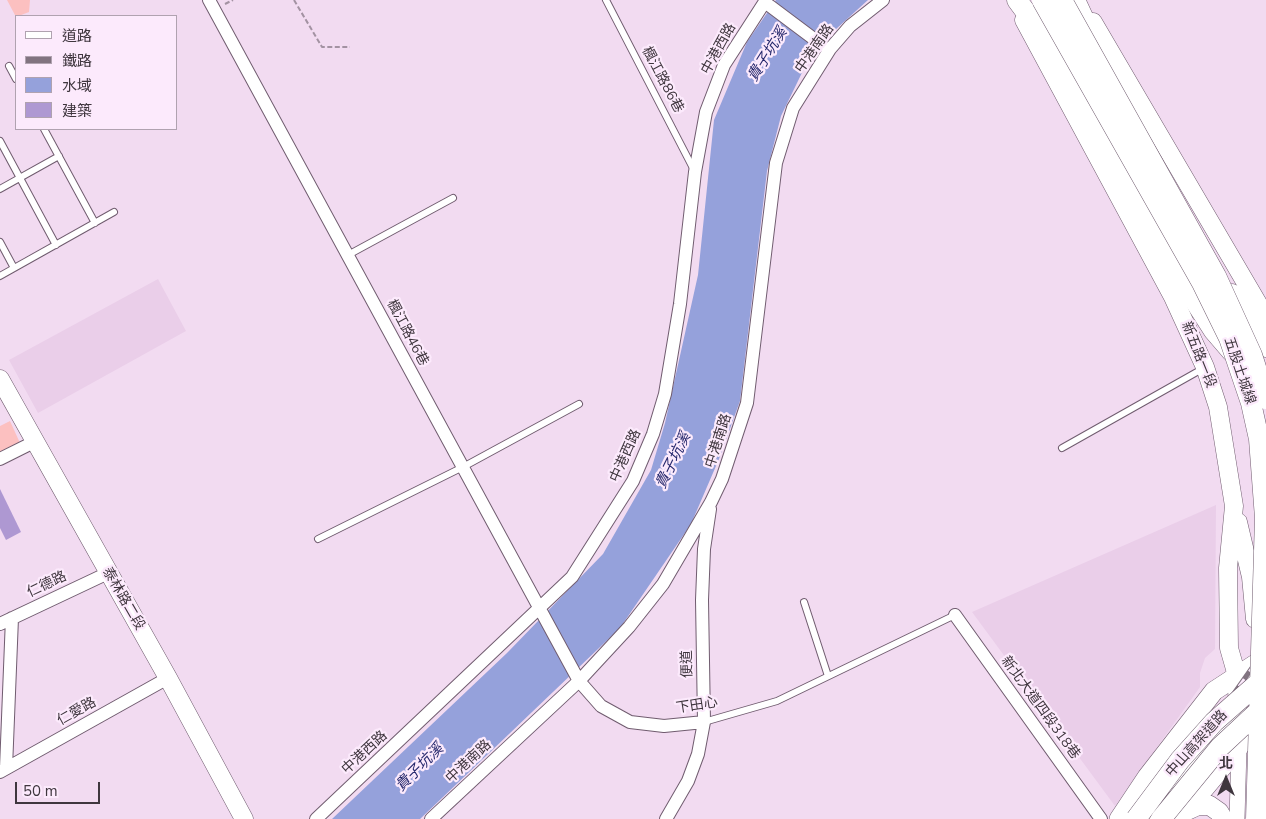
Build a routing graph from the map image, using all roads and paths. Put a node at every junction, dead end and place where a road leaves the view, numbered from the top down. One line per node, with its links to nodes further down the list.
1 (209, 0): 27 (street, 楓江路46巷)
2 (294, 0): 12 (path)
3 (606, 0): 19 (lane, 楓江路86巷)
4 (883, 0): 13 (street, 中港南路)
5 (1013, 0): 32 (main road, 新五路一段)
6 (1016, 0): 34 (highway, bridge)
7 (1042, 0): 74 (highway, 五股土城線, bridge)
8 (1062, 0): 35 (highway, 五股土城線, bridge)
9 (1075, 0): 31 (highway)
10 (1080, 0): 30 (main road)
11 (767, 2): 13 (street); 19 (street, 中港西路)
12 (350, 47)
13 (826, 47): 41 (street, 中港南路)
14 (9, 66): 15 (lane)
15 (15, 77)
16 (45, 130): 18 (lane)
17 (0, 141): 20 (lane)
18 (59, 156): 20 (lane); 24 (lane)
19 (696, 172): 46 (street, 中港西路)
20 (20, 178): 21 (lane); 26 (lane)
21 (0, 189)
22 (453, 198): 27 (lane)
23 (114, 212): 24 (lane)
24 (95, 222): 26 (lane)
25 (0, 242): 28 (lane)
26 (56, 245): 28 (lane)
27 (348, 256): 40 (street, 楓江路46巷)
28 (14, 268): 29 (lane)
29 (0, 276)
30 (1265, 319)
31 (1266, 347)
32 (1205, 367): 38 (lane); 42 (main road, 新五路一段)
33 (1, 385): 37 (main road, 泰林路二段)
34 (1266, 392)
35 (1266, 399)
36 (579, 404): 40 (lane)
37 (34, 442): 39 (street); 44 (main road, 泰林路二段)
38 (1062, 448)
39 (0, 459)
40 (463, 467): 43 (lane); 46 (street, 楓江路46巷)
41 (711, 502): 53 (street, 中港南路); 59 (street, 便道)
42 (1234, 506): 50 (main road); 52 (main road, 新五路一段)
43 (318, 538)
44 (108, 573): 48 (street, 仁德路); 54 (main road, 泰林路二段)
45 (804, 602): 51 (lane)
46 (541, 611): 53 (street, 楓江路46巷); 64 (street, 中港西路)
47 (955, 615): 51 (lane, 下田心); 67 (street, 新北大道四段318巷)
48 (12, 618): 49 (street, 仁德路); 61 (street)
49 (0, 624)
50 (1265, 665): 52 (main road); 58 (main road); 69 (highway, 中山高架道路, bridge)
51 (828, 676): 59 (lane, 下田心)
52 (1237, 676): 58 (main road, 新五路一段); 68 (main road)
53 (577, 677): 59 (street, 下田心); 65 (street, 中港南路)
54 (168, 678): 61 (street, 仁愛路); 63 (main road, 泰林路二段)
55 (1266, 700): 58 (main road)
56 (1266, 704): 71 (highway, 中山高架道路, bridge)
57 (1266, 714): 60 (main road)
58 (1236, 720): 60 (main road, 新五路一段); 70 (main road)
59 (704, 722): 66 (street, 便道)
60 (1239, 749): 62 (main road); 73 (street)
61 (3, 770)
62 (1182, 815): 72 (main road)
63 (244, 819)
64 (316, 819)
65 (431, 819)
66 (666, 819)
67 (1102, 819)
68 (1119, 819)
69 (1136, 819)
70 (1150, 819)
71 (1161, 819)
72 (1223, 819)
73 (1237, 819)
74 (1256, 819)

